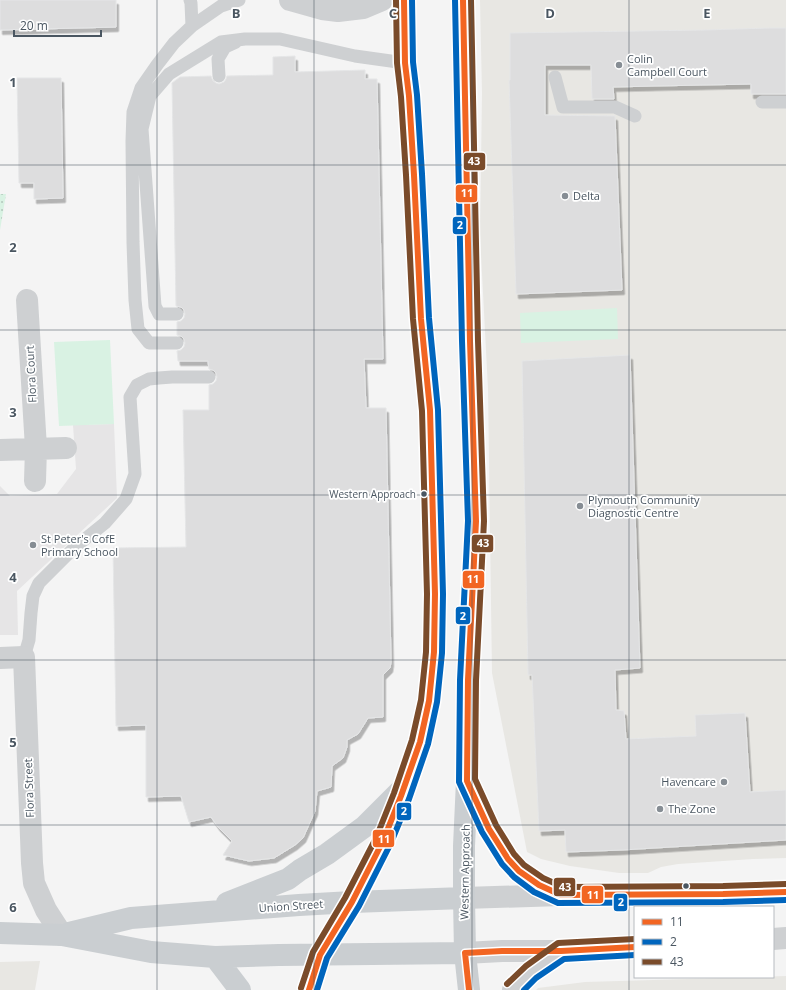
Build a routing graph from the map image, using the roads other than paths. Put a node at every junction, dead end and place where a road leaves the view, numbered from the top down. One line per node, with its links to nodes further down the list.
1 (190, 0): 7 (lane)
2 (239, 0): 7 (lane)
3 (290, 0): 4 (street)
4 (382, 0)
5 (404, 0): 9 (main road)
6 (463, 0): 25 (main road, Western Approach)
7 (192, 26): 17 (lane)
8 (246, 39): 9 (lane); 10 (lane); 16 (lane)
9 (405, 63): 26 (main road)
10 (219, 76)
11 (555, 77): 14 (lane)
12 (762, 102): 13 (lane)
13 (786, 102)
14 (635, 116)
15 (27, 300): 19 (street, Flora Court)
16 (177, 314)
17 (177, 343)
18 (209, 377): 23 (lane)
19 (36, 448): 20 (street); 21 (street); 22 (street, Flora Court)
20 (66, 448)
21 (0, 450)
22 (35, 481)
23 (24, 657): 24 (street); 33 (street, Flora Street)
24 (0, 658)
25 (467, 781): 28 (lane); 29 (main road, Western Approach)
26 (404, 787): 30 (main road); 31 (main road)
27 (786, 892): 28 (street, Union Street)
28 (561, 895): 29 (street, Union Street)
29 (464, 898): 30 (main road, Union Street); 38 (main road, Western Approach)
30 (352, 902): 31 (main road, Union Street); 39 (main road)
31 (189, 913): 33 (main road, Union Street)
32 (0, 933): 33 (main road, Union Street)
33 (62, 934): 40 (main road, Union Street)
34 (786, 938): 35 (street)
35 (774, 939)
36 (634, 947): 37 (street, Union Street)
37 (561, 951): 38 (street, Union Street); 44 (street)
38 (465, 953): 39 (main road, Union Street); 43 (main road, Western Approach)
39 (320, 955): 40 (main road, Union Street); 42 (main road)
40 (215, 957): 41 (main road)
41 (240, 990)
42 (309, 990)
43 (469, 990)
44 (513, 990)

